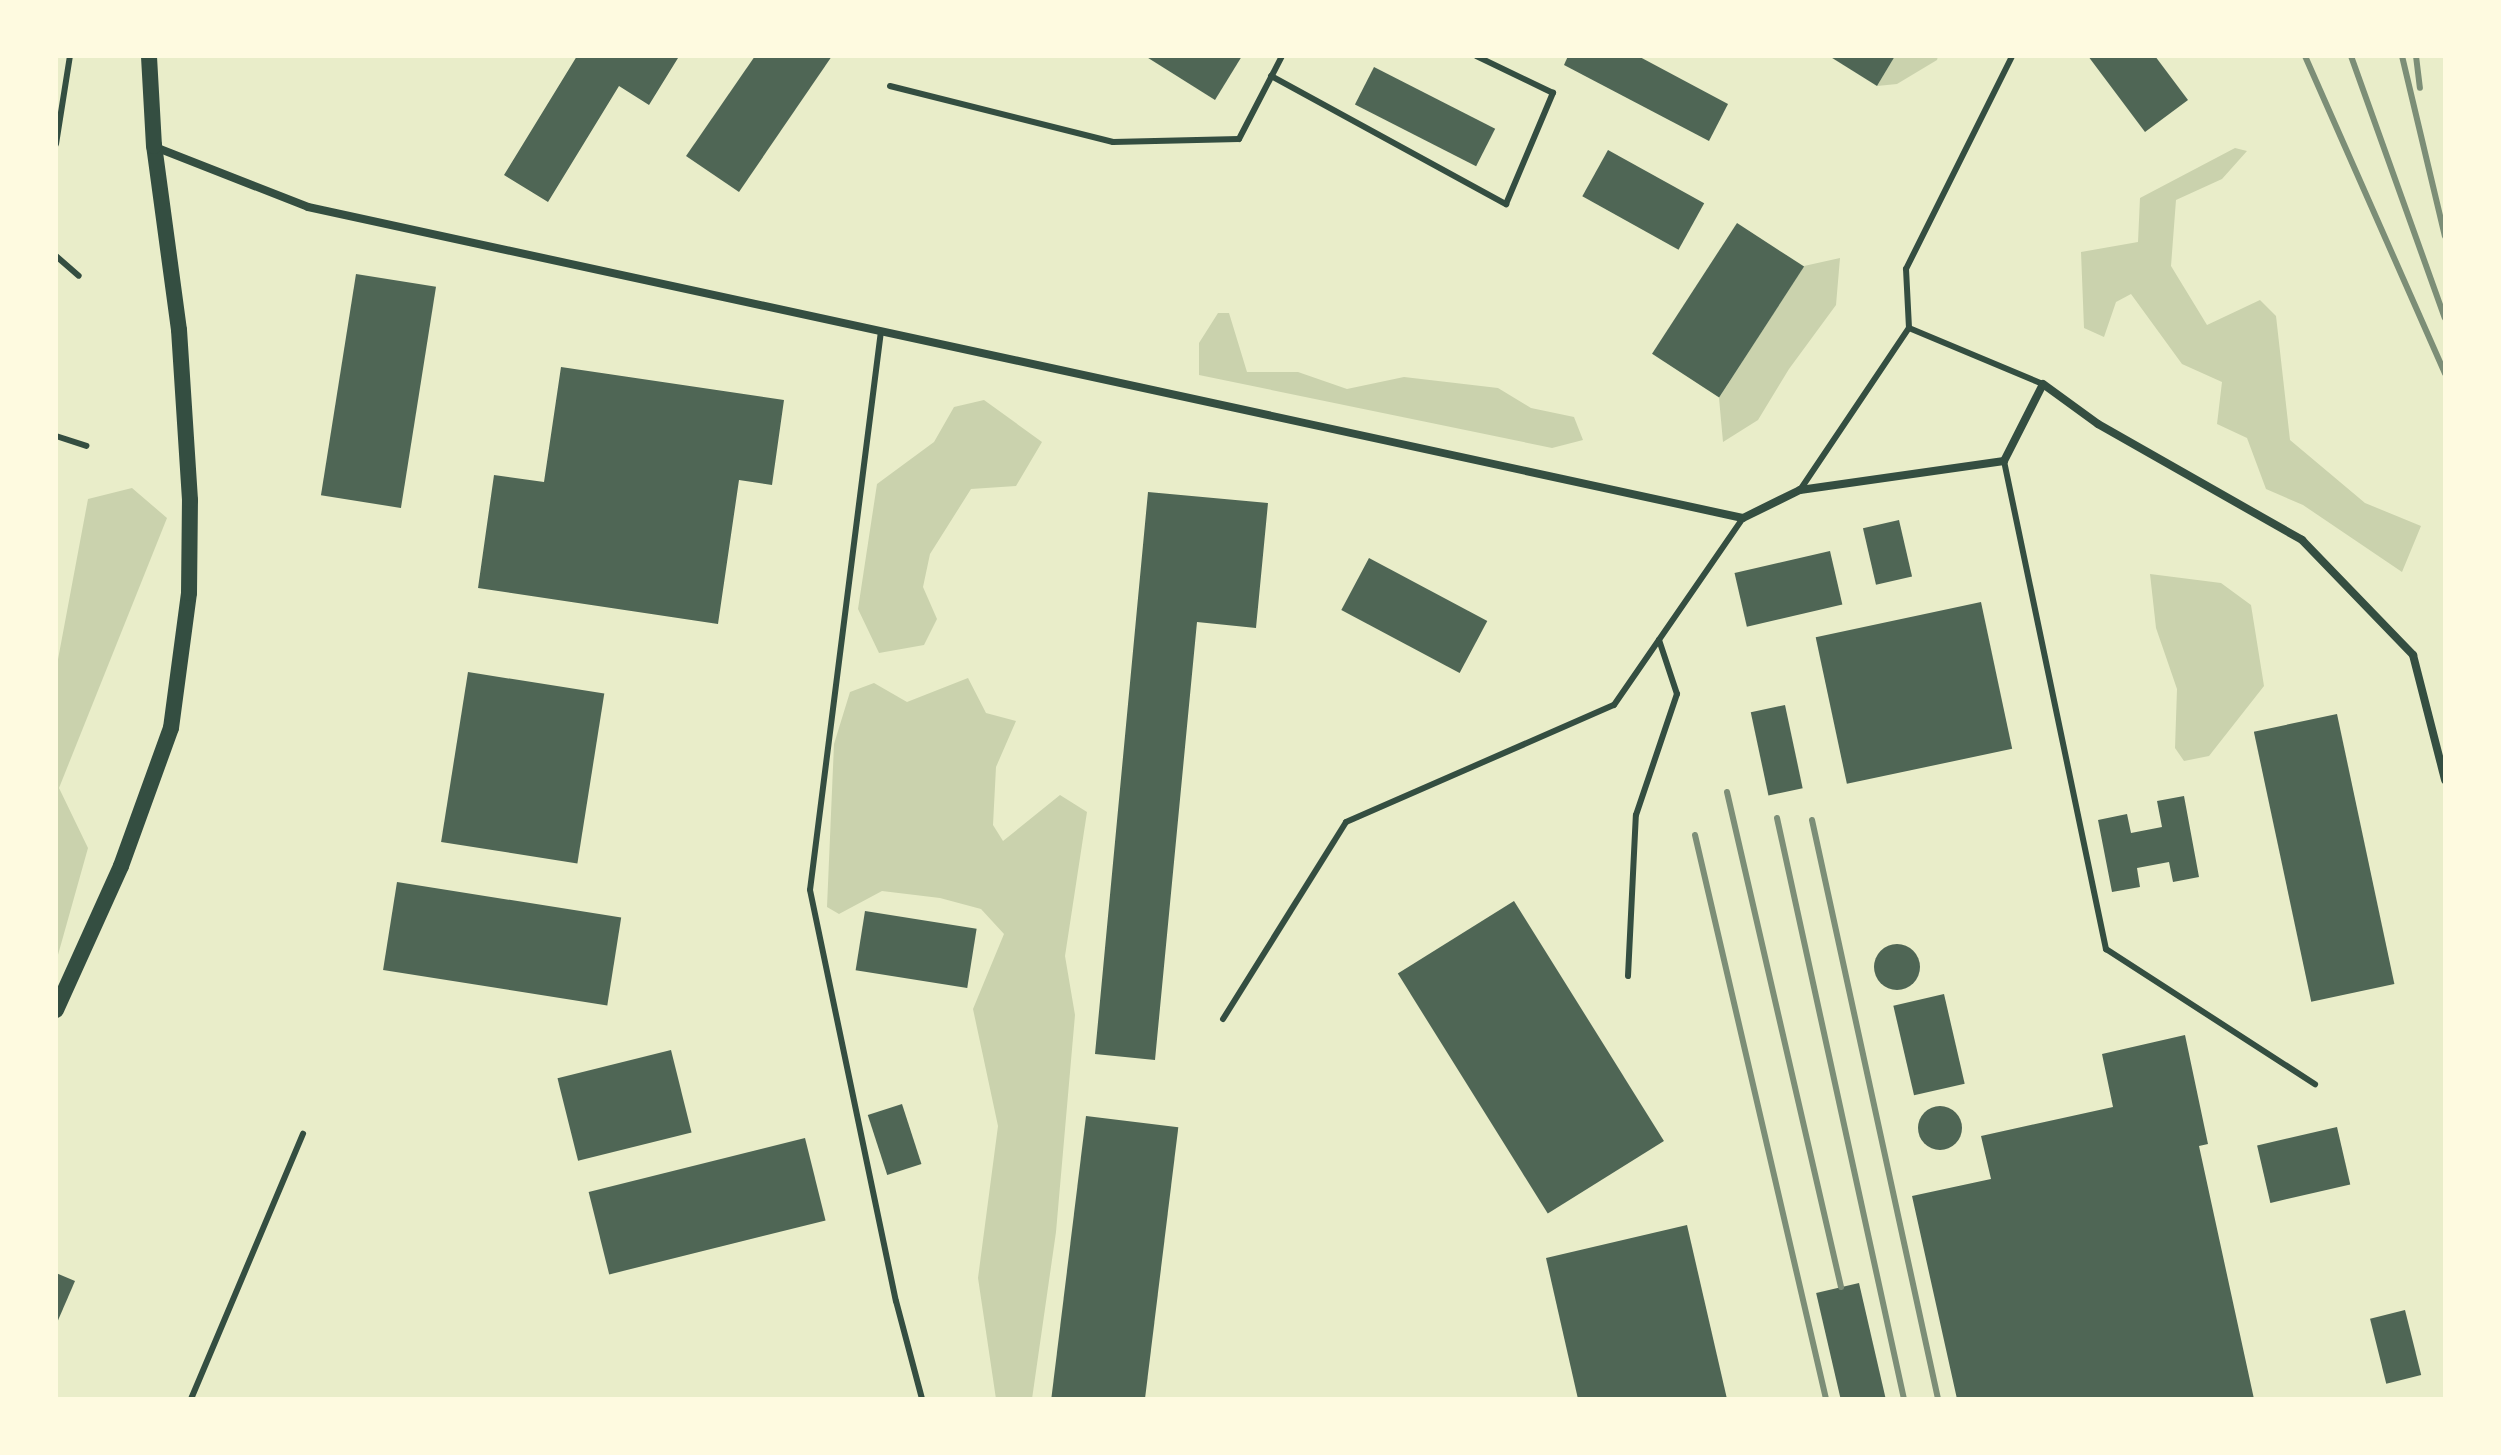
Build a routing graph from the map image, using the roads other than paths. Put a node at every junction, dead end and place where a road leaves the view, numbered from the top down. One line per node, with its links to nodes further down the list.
1 (70, 56): 8 (lane)
2 (149, 56): 9 (main road)
3 (1282, 56): 6 (lane)
4 (1476, 56): 6 (lane)
5 (2012, 56): 12 (lane)
6 (1271, 76): 7 (lane)
7 (890, 86)
8 (56, 144)
9 (154, 146): 13 (street); 23 (main road)
10 (56, 256): 11 (lane)
11 (79, 276)
12 (1909, 328): 14 (lane); 18 (lane)
13 (881, 331): 19 (street); 28 (lane)
14 (2043, 384): 17 (street); 21 (street)
15 (56, 436): 16 (lane)
16 (86, 446)
17 (2004, 461): 18 (street); 25 (lane)
18 (1800, 490): 19 (street)
19 (1743, 518): 20 (lane)
20 (1659, 640): 22 (lane); 24 (lane)
21 (2445, 780)
22 (1628, 976)
23 (56, 1010)
24 (1223, 1019)
25 (2315, 1084)
26 (303, 1134): 27 (lane)
27 (191, 1399)
28 (922, 1399)

